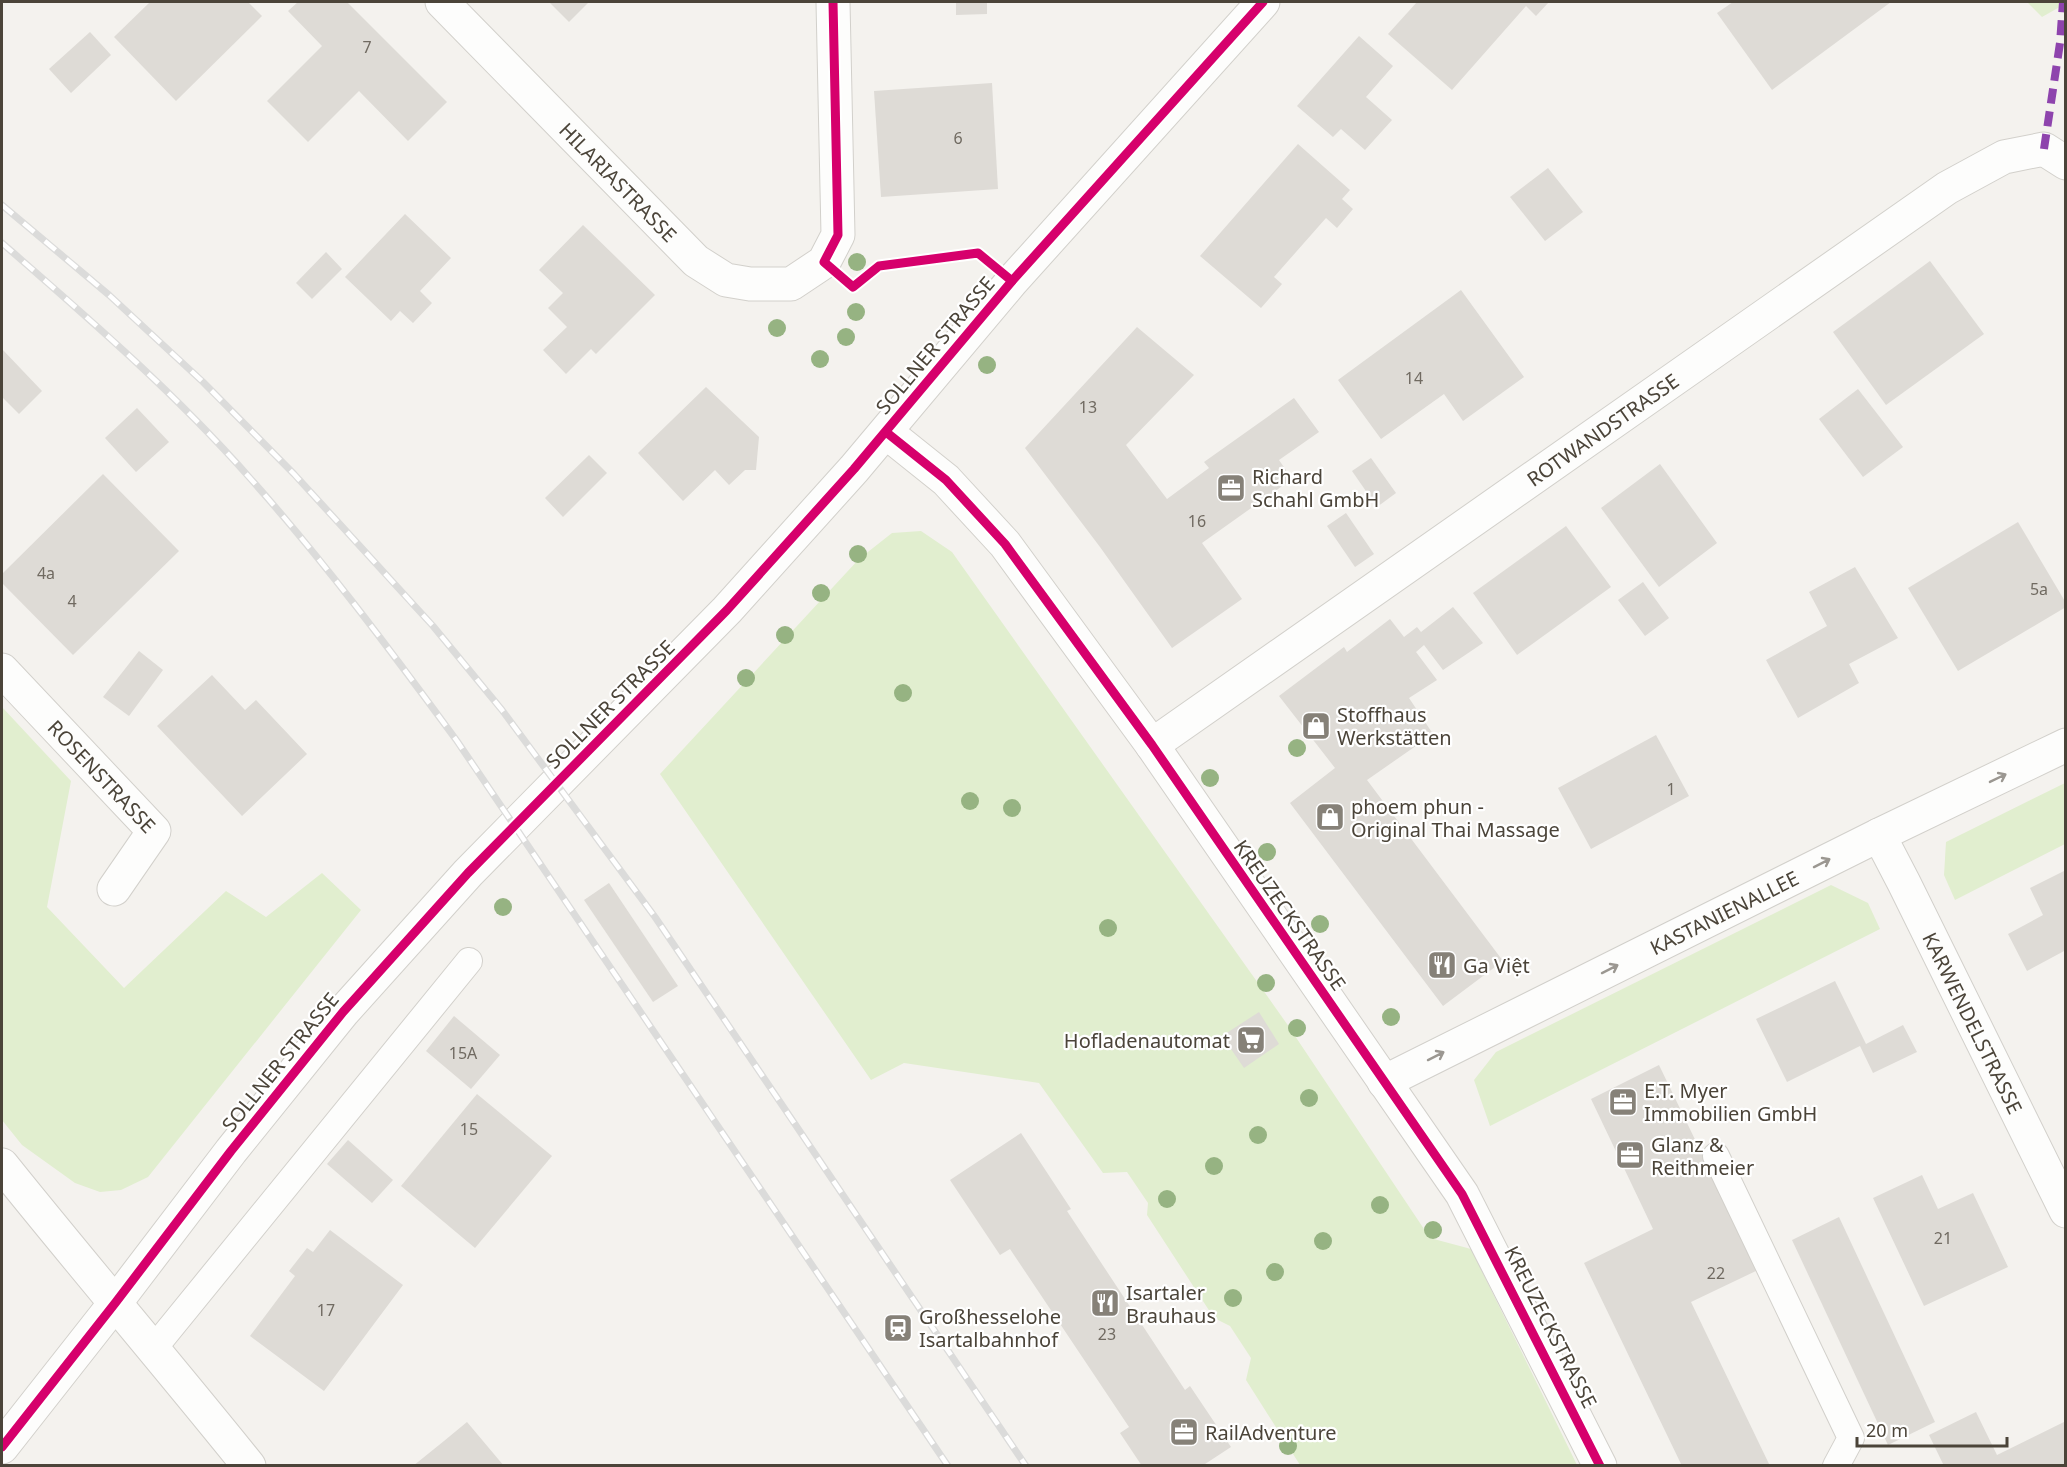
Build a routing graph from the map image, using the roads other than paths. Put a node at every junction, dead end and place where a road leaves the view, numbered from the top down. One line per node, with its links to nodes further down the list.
1 (442, 2): 2 (street, HILARIASTRASSE)
2 (833, 2)
3 (1263, 2): 5 (street, SOLLNER STRASSE)
4 (2066, 163): 7 (street, ROTWANDSTRASSE)
5 (886, 432): 7 (street, KREUZECKSTRASSE); 16 (street, SOLLNER STRASSE)
6 (2, 670): 10 (street, ROSENSTRASSE)
7 (1152, 745): 12 (street, KREUZECKSTRASSE)
8 (2066, 745): 9 (street, KASTANIENALLEE, one-way to 8)
9 (1879, 835): 12 (street, KASTANIENALLEE, one-way to 9); 15 (street, KARWENDELSTRASSE)
10 (114, 889)
11 (469, 961): 17 (lane)
12 (1383, 1082): 20 (street, KREUZECKSTRASSE)
13 (1716, 1156): 21 (lane)
14 (2, 1165): 16 (street)
15 (2066, 1211)
16 (116, 1302): 17 (street); 18 (street, SOLLNER STRASSE)
17 (154, 1348): 19 (street)
18 (2, 1447)
19 (249, 1466)
20 (1600, 1466)
21 (1836, 1466)

